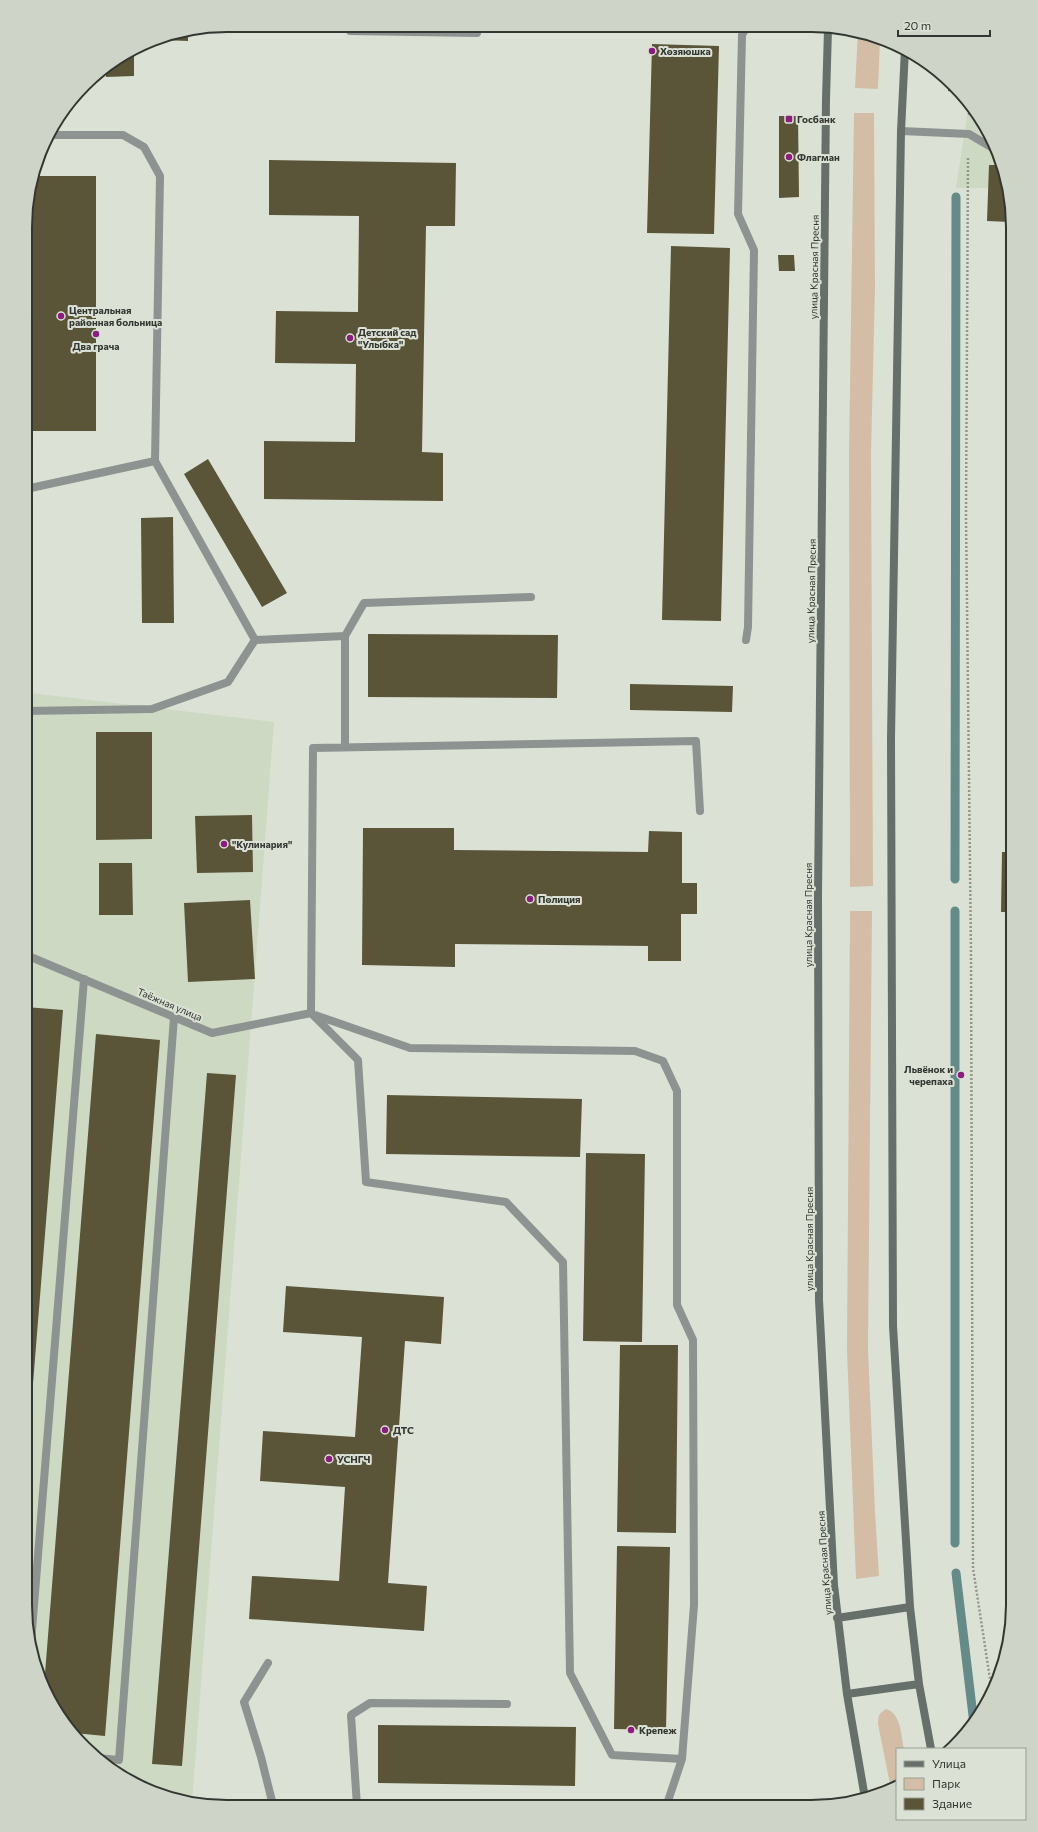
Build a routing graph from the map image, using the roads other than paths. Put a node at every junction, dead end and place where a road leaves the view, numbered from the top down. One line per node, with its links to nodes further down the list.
1 (414, 32): 2 (street)
2 (477, 32)
3 (744, 32): 14 (street)
4 (828, 33): 23 (street, улица Красная Пресня)
5 (905, 56): 6 (street)
6 (901, 132): 8 (street); 22 (street)
7 (55, 135): 9 (street)
8 (988, 145)
9 (155, 461): 10 (street); 13 (street)
10 (32, 488)
11 (531, 597): 12 (street)
12 (345, 636): 13 (street); 16 (street)
13 (255, 640): 15 (street)
14 (746, 640)
15 (32, 710)
16 (345, 747): 17 (street); 20 (street)
17 (700, 811)
18 (32, 957): 19 (street, Таёжная улица)
19 (84, 979): 21 (street, Таёжная улица); 24 (street)
20 (311, 1014): 21 (street, Таёжная улица); 31 (street); 31 (street)
21 (174, 1017): 30 (street)
22 (910, 1607): 23 (street); 26 (street)
23 (837, 1618): 27 (street, улица Красная Пресня)
24 (33, 1622)
25 (268, 1663): 33 (street)
26 (920, 1684): 27 (street); 29 (street)
27 (847, 1694): 32 (street, улица Красная Пресня)
28 (507, 1704): 34 (street)
29 (931, 1748)
30 (107, 1759)
31 (682, 1760): 35 (street)
32 (864, 1792)
33 (272, 1800)
34 (357, 1800)
35 (668, 1800)

